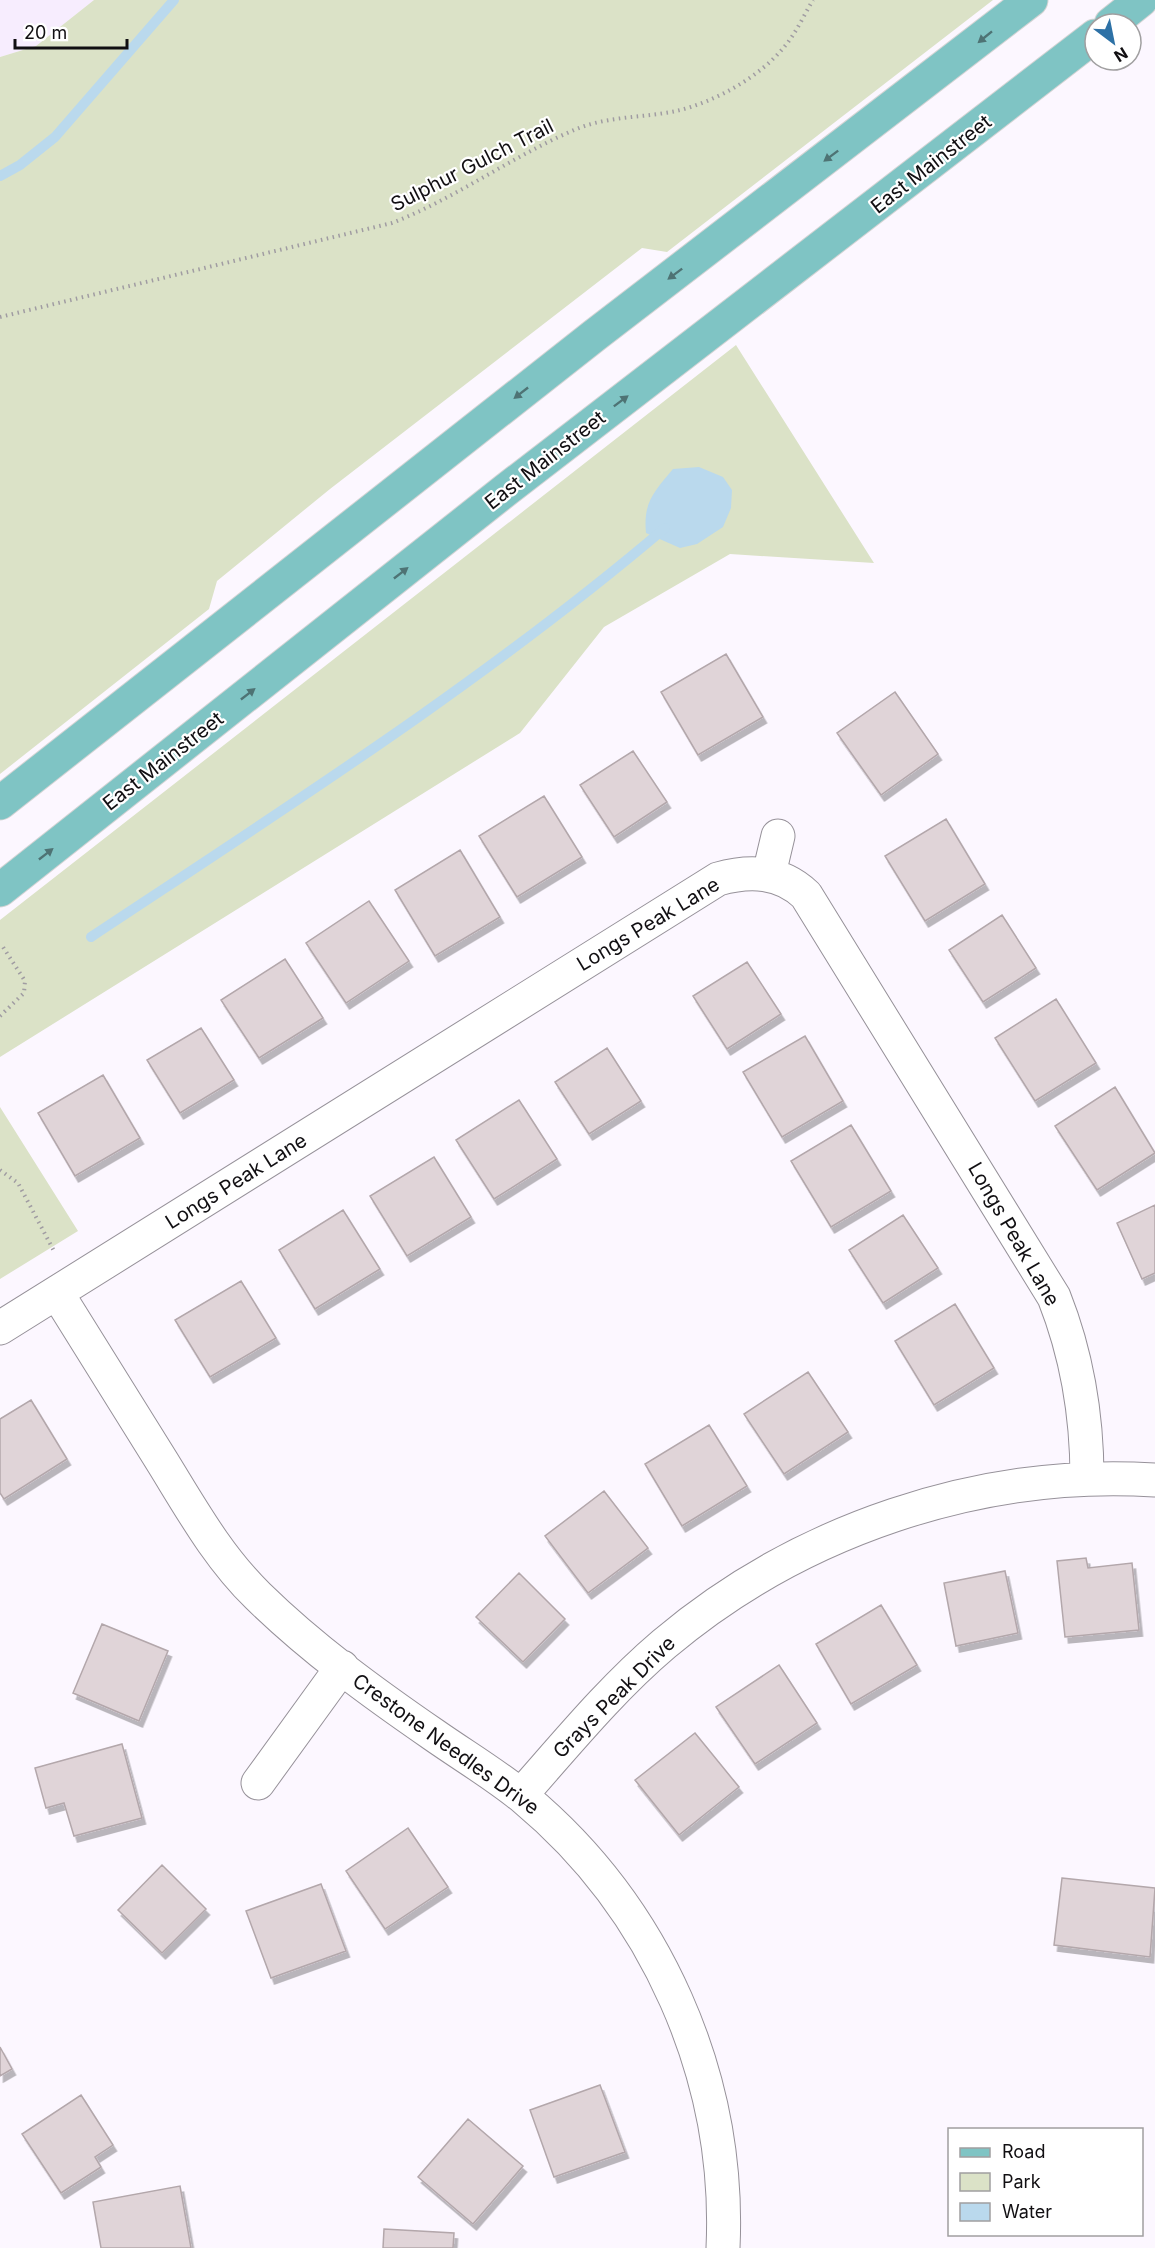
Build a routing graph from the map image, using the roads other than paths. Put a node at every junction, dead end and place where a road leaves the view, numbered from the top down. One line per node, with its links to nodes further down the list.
1 (1030, 0): 5 (main road, one-way to 5)
2 (1141, 0): 3 (main road)
3 (1126, 12)
4 (1083, 45): 8 (main road, East Mainstreet, one-way to 4)
5 (0, 803)
6 (778, 836): 7 (street)
7 (769, 874): 9 (street, Longs Peak Lane); 11 (street, Longs Peak Lane)
8 (0, 890)
9 (57, 1293): 10 (street, Longs Peak Lane); 13 (street, Crestone Needles Drive)
10 (0, 1328)
11 (1087, 1478): 12 (street, Grays Peak Drive); 15 (street, Grays Peak Drive)
12 (1155, 1480)
13 (342, 1667): 14 (street); 15 (street, Crestone Needles Drive)
14 (258, 1783)
15 (521, 1796): 16 (street, Crestone Needles Drive)
16 (723, 2248)

